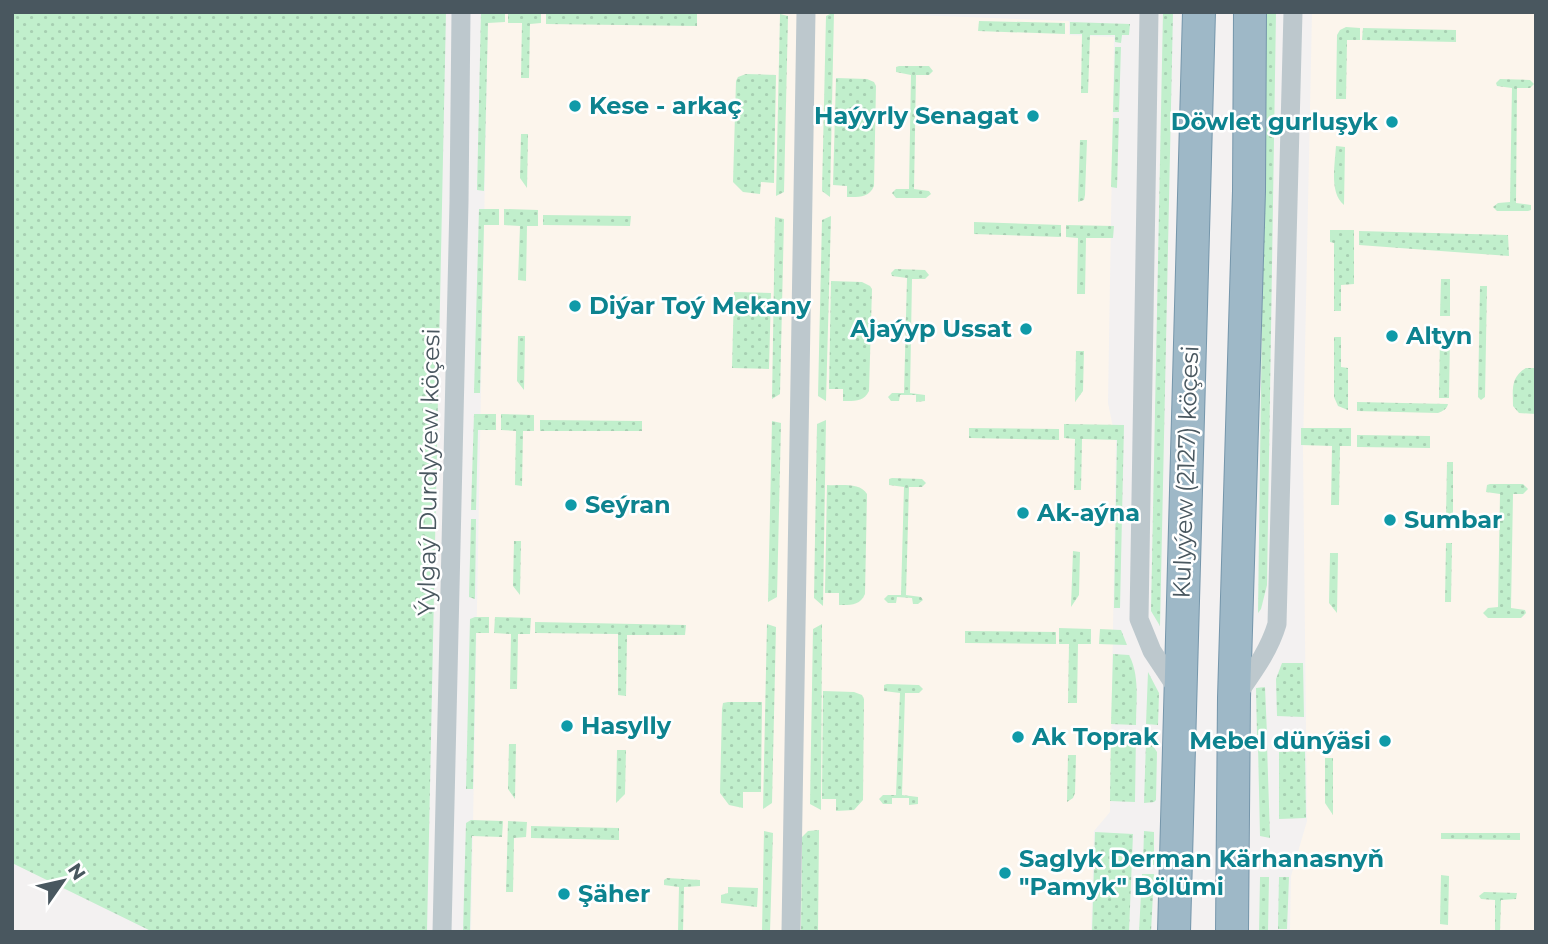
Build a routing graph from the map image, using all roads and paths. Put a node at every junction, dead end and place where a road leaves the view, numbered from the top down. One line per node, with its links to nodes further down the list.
1 (461, 12): 9 (street, Ýylgaý Durdyýew köçesi)
2 (806, 12): 10 (street)
3 (1149, 12): 7 (street)
4 (1199, 12): 7 (highway, Kulyýew (2127) köçesi)
5 (1250, 12): 8 (highway)
6 (1293, 12): 8 (street)
7 (1180, 693): 11 (highway, Kulyýew (2127) köçesi)
8 (1234, 698): 12 (highway)
9 (442, 932)
10 (791, 932)
11 (1174, 932)
12 (1232, 932)

